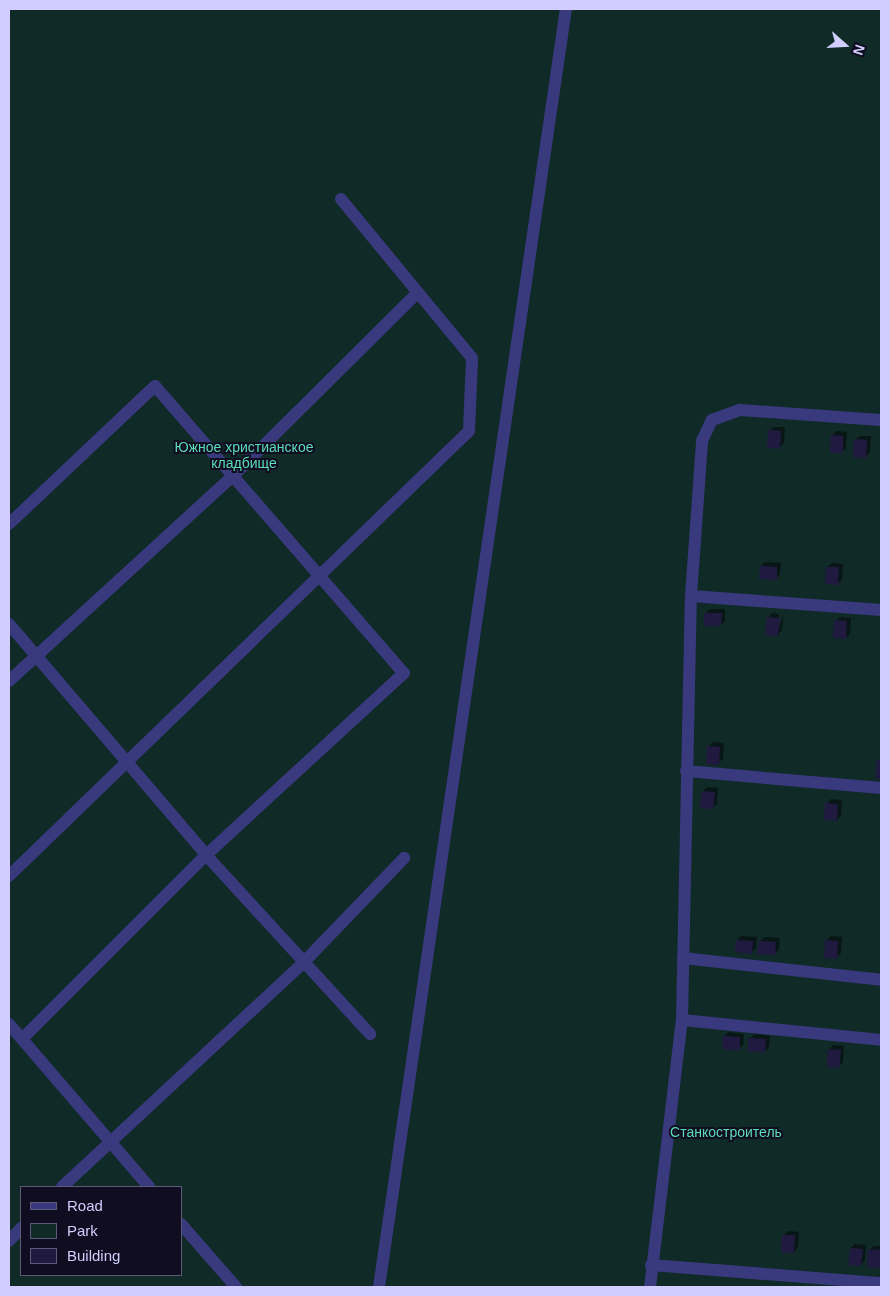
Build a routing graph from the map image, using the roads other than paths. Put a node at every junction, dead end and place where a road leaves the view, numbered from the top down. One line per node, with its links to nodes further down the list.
1 (566, 9): 36 (lane)
2 (342, 199): 3 (lane)
3 (416, 294): 5 (lane); 7 (lane)
4 (881, 420): 8 (lane)
5 (232, 476): 6 (lane); 7 (lane); 11 (lane)
6 (9, 524)
7 (319, 575): 13 (lane); 16 (lane)
8 (691, 596): 9 (lane); 14 (lane)
9 (881, 610)
10 (9, 624): 11 (lane)
11 (36, 654): 12 (lane); 13 (lane)
12 (9, 681)
13 (126, 764): 16 (lane); 18 (lane)
14 (686, 771): 15 (lane); 19 (lane)
15 (881, 788)
16 (206, 854): 20 (lane); 25 (lane)
17 (404, 858): 20 (lane)
18 (9, 876)
19 (683, 958): 21 (lane); 22 (lane)
20 (303, 963): 24 (lane); 27 (lane)
21 (881, 980)
22 (682, 1020): 26 (lane); 33 (lane)
23 (9, 1024): 25 (lane)
24 (370, 1034)
25 (22, 1039): 27 (lane)
26 (881, 1040)
27 (109, 1141): 28 (lane); 29 (lane)
28 (63, 1186)
29 (148, 1186)
30 (182, 1225): 35 (lane)
31 (20, 1229): 32 (lane)
32 (9, 1241)
33 (651, 1265): 34 (lane); 37 (lane)
34 (881, 1283)
35 (236, 1287)
36 (379, 1287)
37 (650, 1287)

